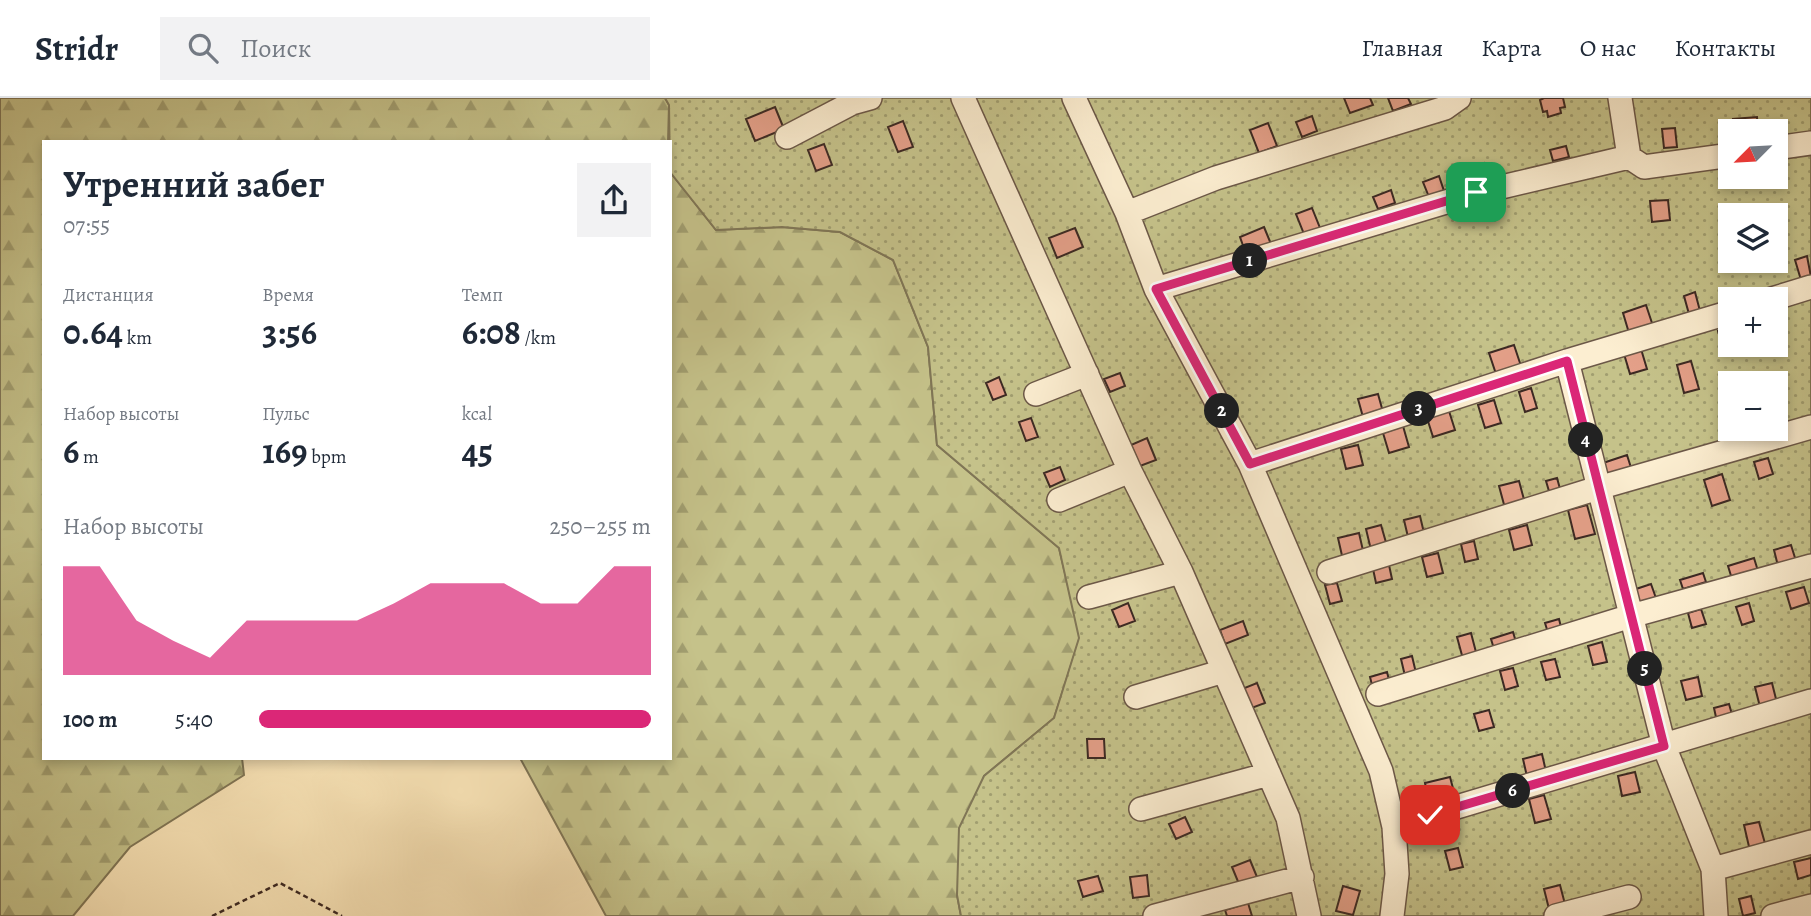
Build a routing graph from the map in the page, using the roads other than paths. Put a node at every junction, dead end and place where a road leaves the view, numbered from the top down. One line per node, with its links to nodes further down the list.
1 (870, 98): 6 (street)
2 (963, 98): 17 (street)
3 (1074, 98): 11 (street)
4 (1459, 98): 11 (street)
5 (1620, 98): 9 (street)
6 (787, 137)
7 (1811, 143): 8 (street)
8 (1788, 146)
9 (1629, 156): 10 (street); 13 (street)
10 (1718, 157)
11 (1127, 213): 13 (street)
12 (1811, 287): 14 (street)
13 (1156, 289): 20 (street)
14 (1788, 294)
15 (1718, 316): 16 (street)
16 (1567, 361): 20 (street); 22 (street)
17 (1087, 374): 18 (street); 21 (street)
18 (1036, 394)
19 (1811, 427): 22 (street)
20 (1250, 464): 44 (street)
21 (1129, 471): 23 (street); 25 (street)
22 (1598, 488): 26 (street); 28 (street)
23 (1059, 500)
24 (1811, 566): 28 (street)
25 (1181, 572): 27 (street); 29 (street)
26 (1329, 572)
27 (1089, 597)
28 (1631, 617): 30 (street); 33 (street)
29 (1224, 671): 31 (street); 34 (street)
30 (1378, 695)
31 (1136, 697)
32 (1811, 701): 33 (street)
33 (1664, 746): 36 (street); 38 (street)
34 (1269, 774): 35 (street); 39 (street)
35 (1142, 809)
36 (1430, 815)
37 (1811, 842): 38 (street)
38 (1713, 869): 46 (street)
39 (1302, 877): 42 (street); 43 (street)
40 (1629, 897): 45 (street)
41 (1811, 905): 47 (street)
42 (1155, 916)
43 (1309, 916)
44 (1392, 916)
45 (1556, 916)
46 (1716, 916)
47 (1773, 916)

